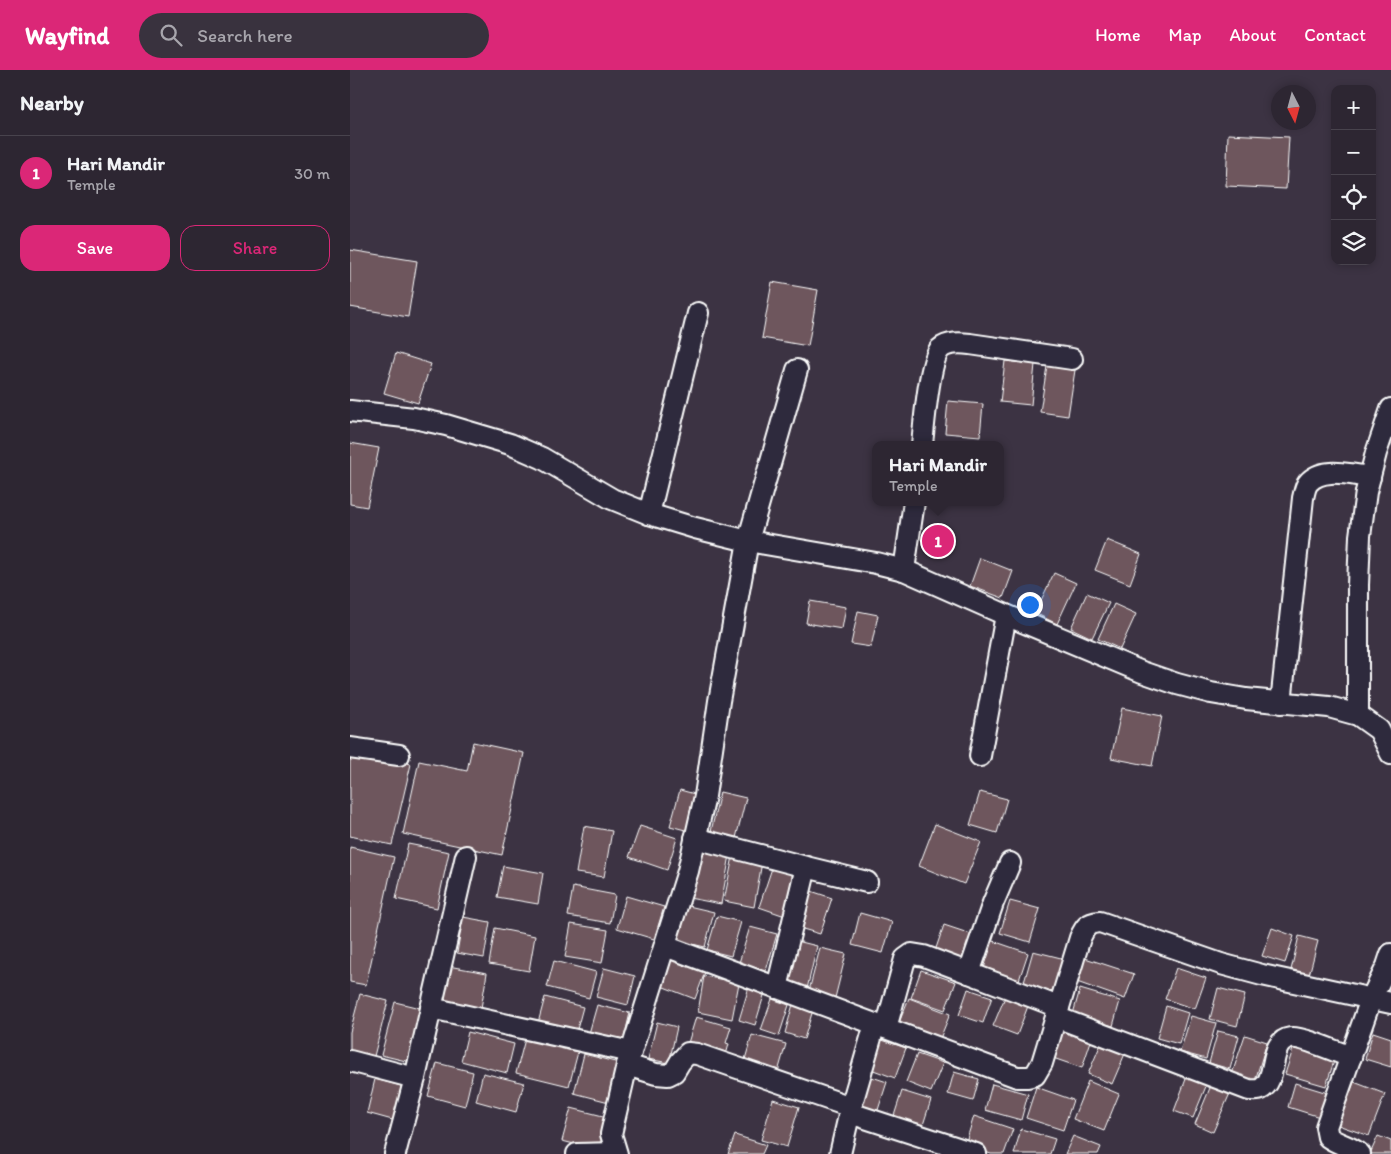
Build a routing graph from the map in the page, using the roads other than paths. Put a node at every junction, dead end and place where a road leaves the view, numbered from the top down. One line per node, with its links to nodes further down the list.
1 (698, 313): 9 (street)
2 (1072, 359): 6 (street)
3 (797, 370): 10 (street)
4 (1391, 409): 7 (street)
5 (350, 411): 9 (street)
6 (923, 441)
7 (1370, 477): 13 (street); 14 (street)
8 (913, 506): 11 (street)
9 (649, 514): 10 (street)
10 (748, 541): 11 (street); 19 (street)
11 (904, 570): 12 (street)
12 (1006, 615): 13 (street); 18 (street)
13 (1281, 703): 14 (street)
14 (1358, 715): 16 (street)
15 (350, 748): 17 (street)
16 (1391, 754)
17 (399, 755)
18 (980, 756)
19 (695, 838): 22 (street); 24 (street)
20 (466, 856): 30 (street)
21 (1010, 863): 26 (street)
22 (806, 868): 23 (street); 27 (street)
23 (868, 882)
24 (665, 946): 27 (street); 34 (street)
25 (1391, 954): 28 (street)
26 (969, 973): 31 (street); 32 (street)
27 (777, 988): 32 (street)
28 (1371, 999): 29 (street); 31 (street); 33 (street)
29 (1391, 1003)
30 (431, 1008): 34 (street); 36 (street)
31 (1058, 1012): 32 (street); 33 (street)
32 (880, 1026): 37 (street)
33 (1351, 1057): 43 (street)
34 (629, 1059): 37 (street); 40 (street)
35 (350, 1062): 36 (street)
36 (415, 1078): 38 (street)
37 (851, 1110): 41 (street); 42 (street)
38 (395, 1154)
39 (577, 1154): 40 (street)
40 (616, 1154)
41 (840, 1154)
42 (976, 1154)
43 (1360, 1154)

